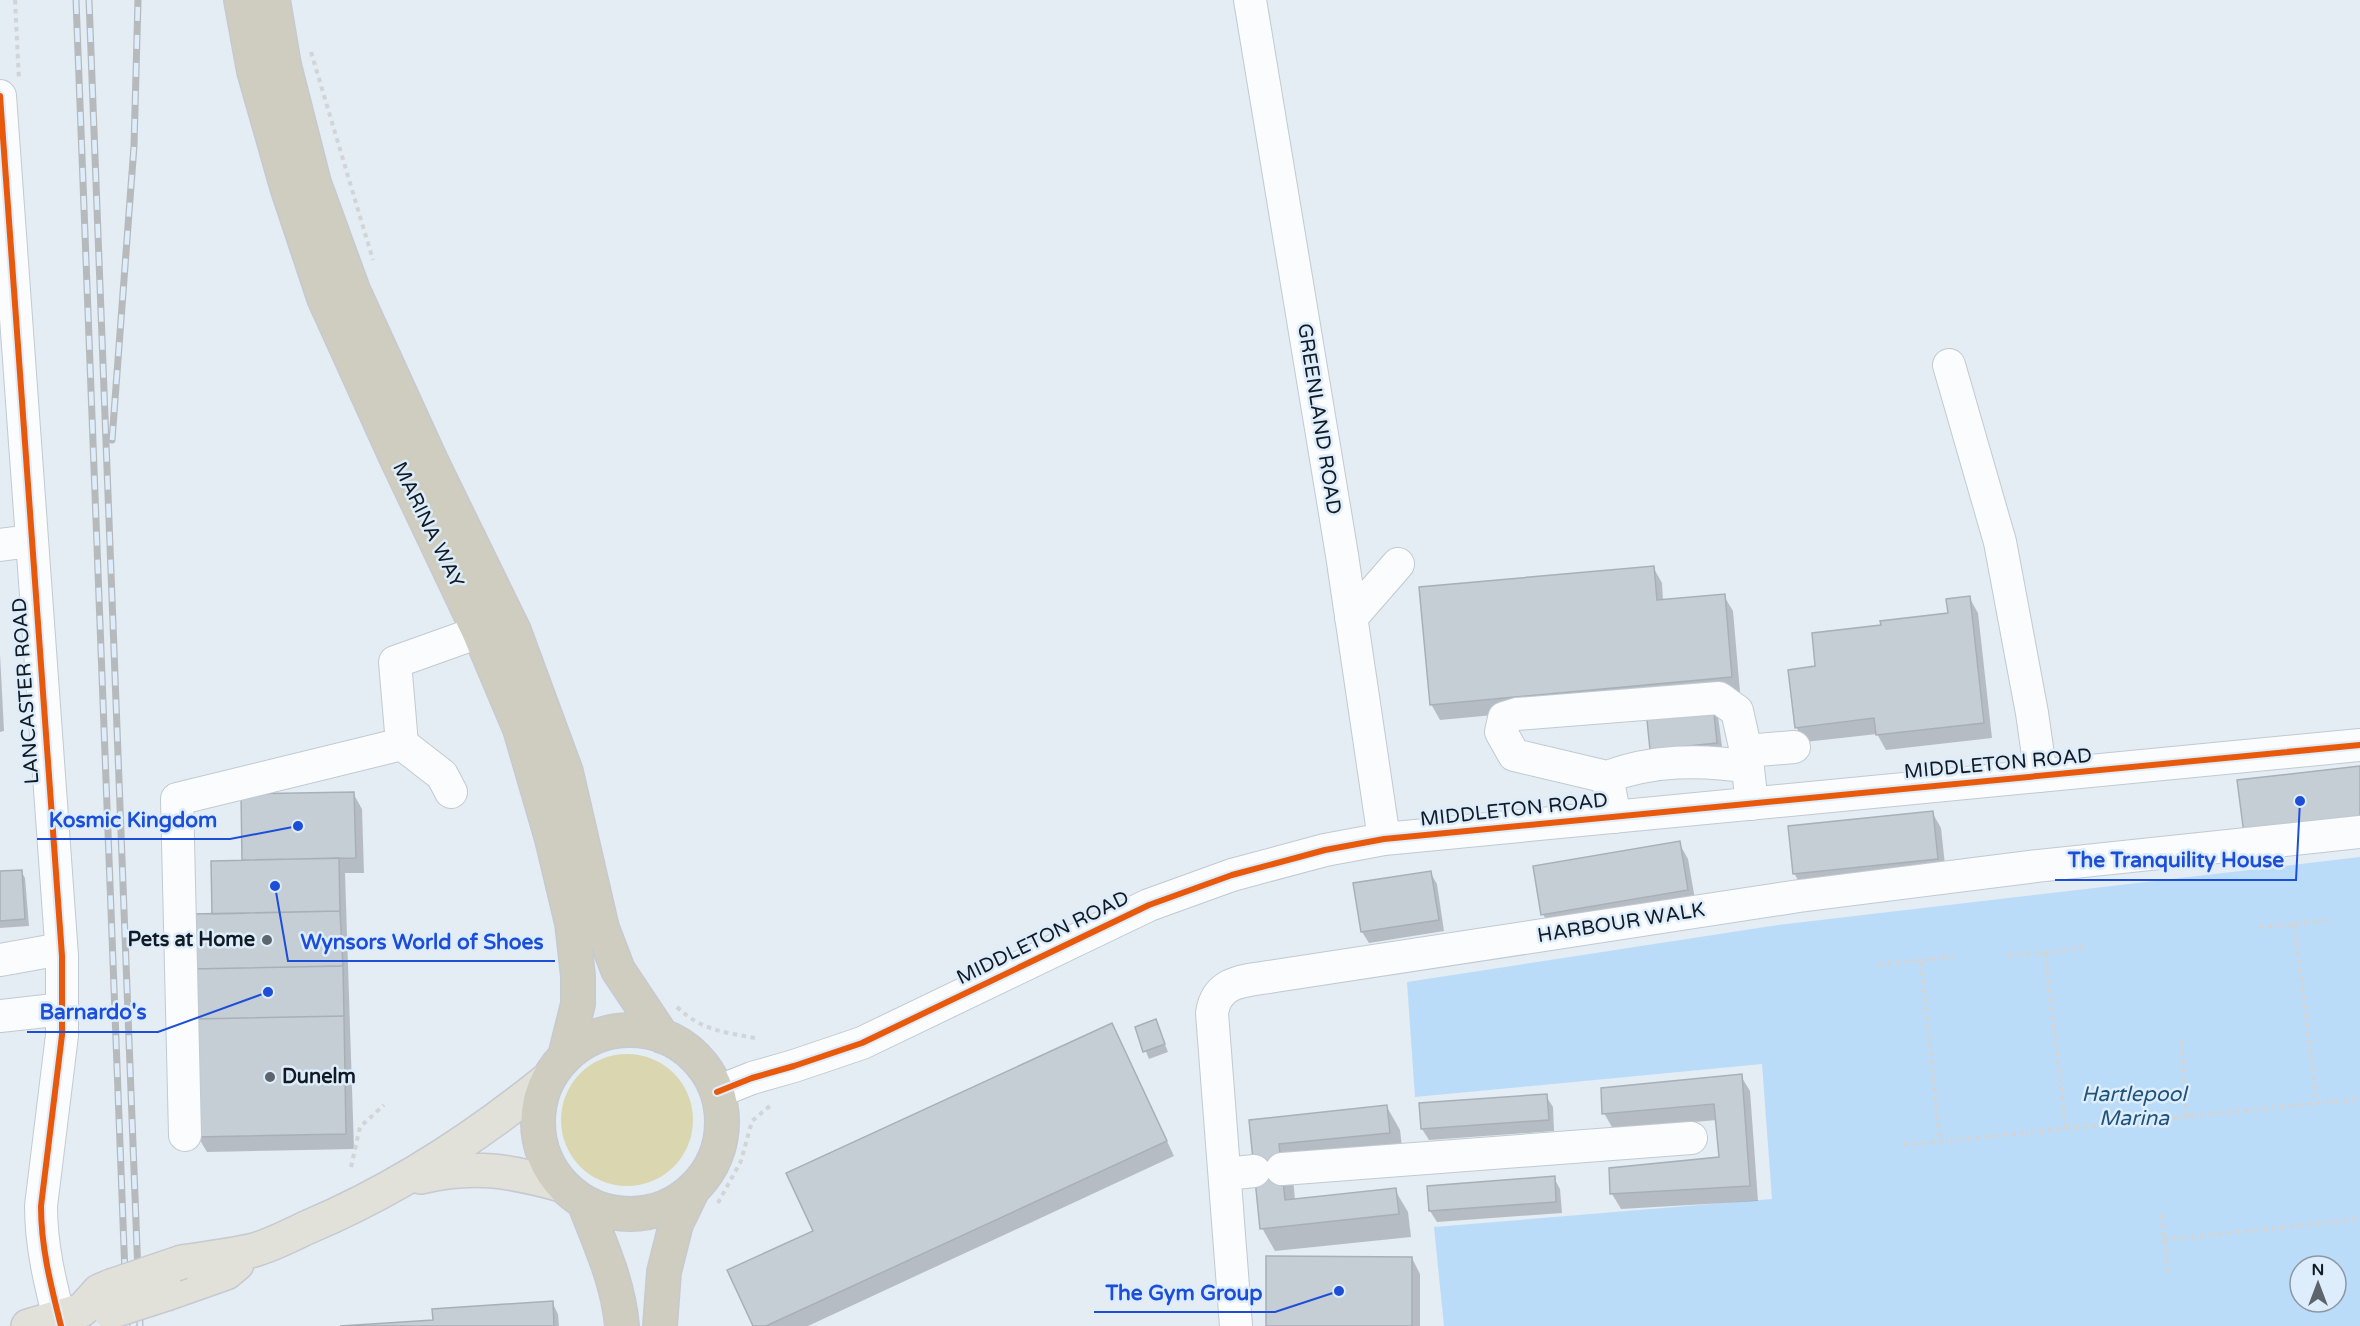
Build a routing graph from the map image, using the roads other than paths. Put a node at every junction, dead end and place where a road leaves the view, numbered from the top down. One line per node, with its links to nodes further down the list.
1 (241, 0): 11 (highway, MARINA WAY)
2 (273, 0): 27 (highway, MARINA WAY)
3 (1250, 0): 10 (street, GREENLAND ROAD)
4 (0, 96): 5 (street, LANCASTER ROAD)
5 (7, 256): 7 (street, LANCASTER ROAD)
6 (1949, 365): 16 (street)
7 (31, 541): 8 (street); 23 (street, LANCASTER ROAD)
8 (0, 544)
9 (1398, 564): 10 (street)
10 (1351, 618): 22 (street, GREENLAND ROAD)
11 (479, 632): 12 (street); 28 (highway, MARINA WAY)
12 (402, 744): 18 (street); 30 (street)
13 (2360, 746): 16 (street, MIDDLETON ROAD)
14 (1794, 747): 15 (street)
15 (1747, 759): 17 (street); 17 (street); 19 (street)
16 (2041, 776): 19 (street, MIDDLETON ROAD)
17 (1607, 777): 20 (street)
18 (451, 792)
19 (1752, 804): 20 (street, MIDDLETON ROAD)
20 (1615, 817): 22 (street, MIDDLETON ROAD)
21 (2360, 832): 32 (street, HARBOUR WALK)
22 (1384, 839): 29 (street, MIDDLETON ROAD)
23 (61, 949): 24 (street); 25 (street, LANCASTER ROAD)
24 (0, 960)
25 (63, 1009): 26 (street); 37 (street, LANCASTER ROAD)
26 (0, 1016)
27 (662, 1036): 28 (highway); 29 (highway)
28 (557, 1068): 33 (main road); 34 (highway)
29 (717, 1092): 35 (highway)
30 (186, 1135)
31 (1691, 1138): 32 (street)
32 (1254, 1171): 41 (street, HARBOUR WALK)
33 (399, 1182): 34 (main road); 36 (main road)
34 (573, 1194): 35 (highway); 39 (highway)
35 (704, 1198): 40 (highway)
36 (255, 1250): 37 (main road, bridge); 37 (main road, bridge)
37 (85, 1311): 38 (main road)
38 (28, 1326)
39 (622, 1326)
40 (660, 1326)
41 (1236, 1326)

